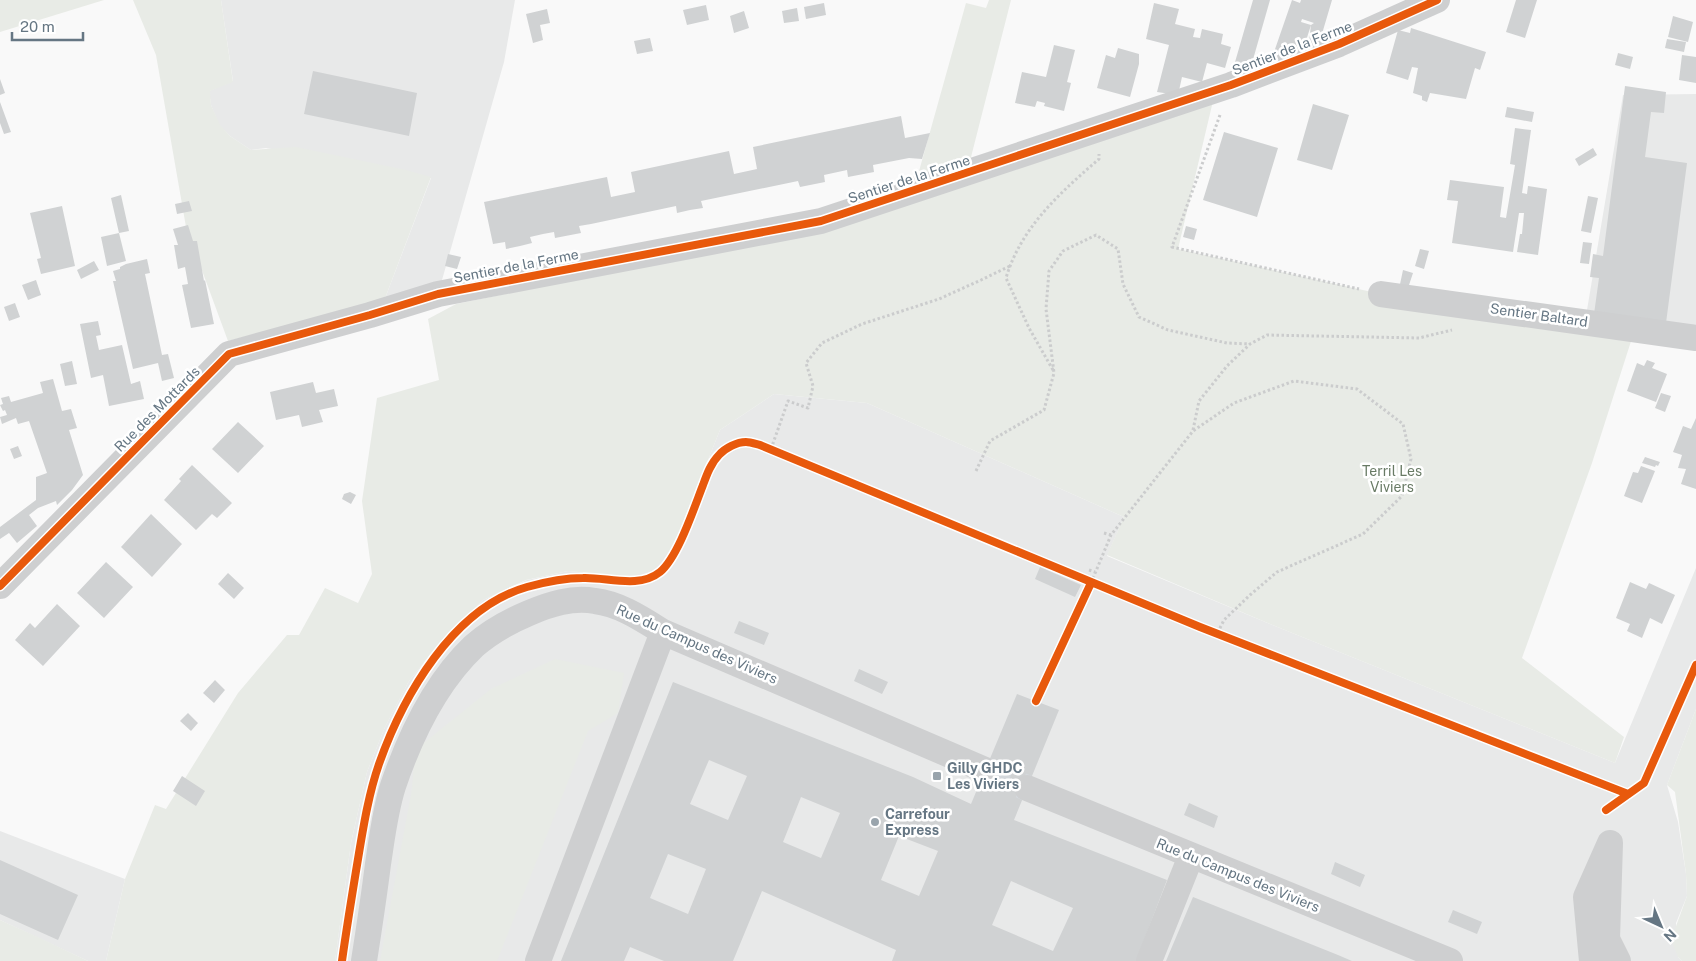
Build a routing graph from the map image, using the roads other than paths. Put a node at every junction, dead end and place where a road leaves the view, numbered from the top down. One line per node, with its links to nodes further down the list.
1 (1438, 0): 3 (street, Sentier de la Ferme)
2 (1381, 294): 4 (street, Sentier Baltard)
3 (370, 315): 5 (street, Rue des Mottards)
4 (1696, 338)
5 (0, 586)
6 (663, 632): 7 (street, Rue du Campus des Viviers); 10 (street, Rue du Campus des Viviers); 11 (street)
7 (985, 770)
8 (1027, 788): 9 (street, Rue du Campus des Viviers)
9 (1191, 856): 12 (street); 13 (street, Rue du Campus des Viviers)
10 (364, 961)
11 (538, 961)
12 (1148, 961)
13 (1450, 961)
14 (1592, 961): 15 (street)
15 (1618, 961)

